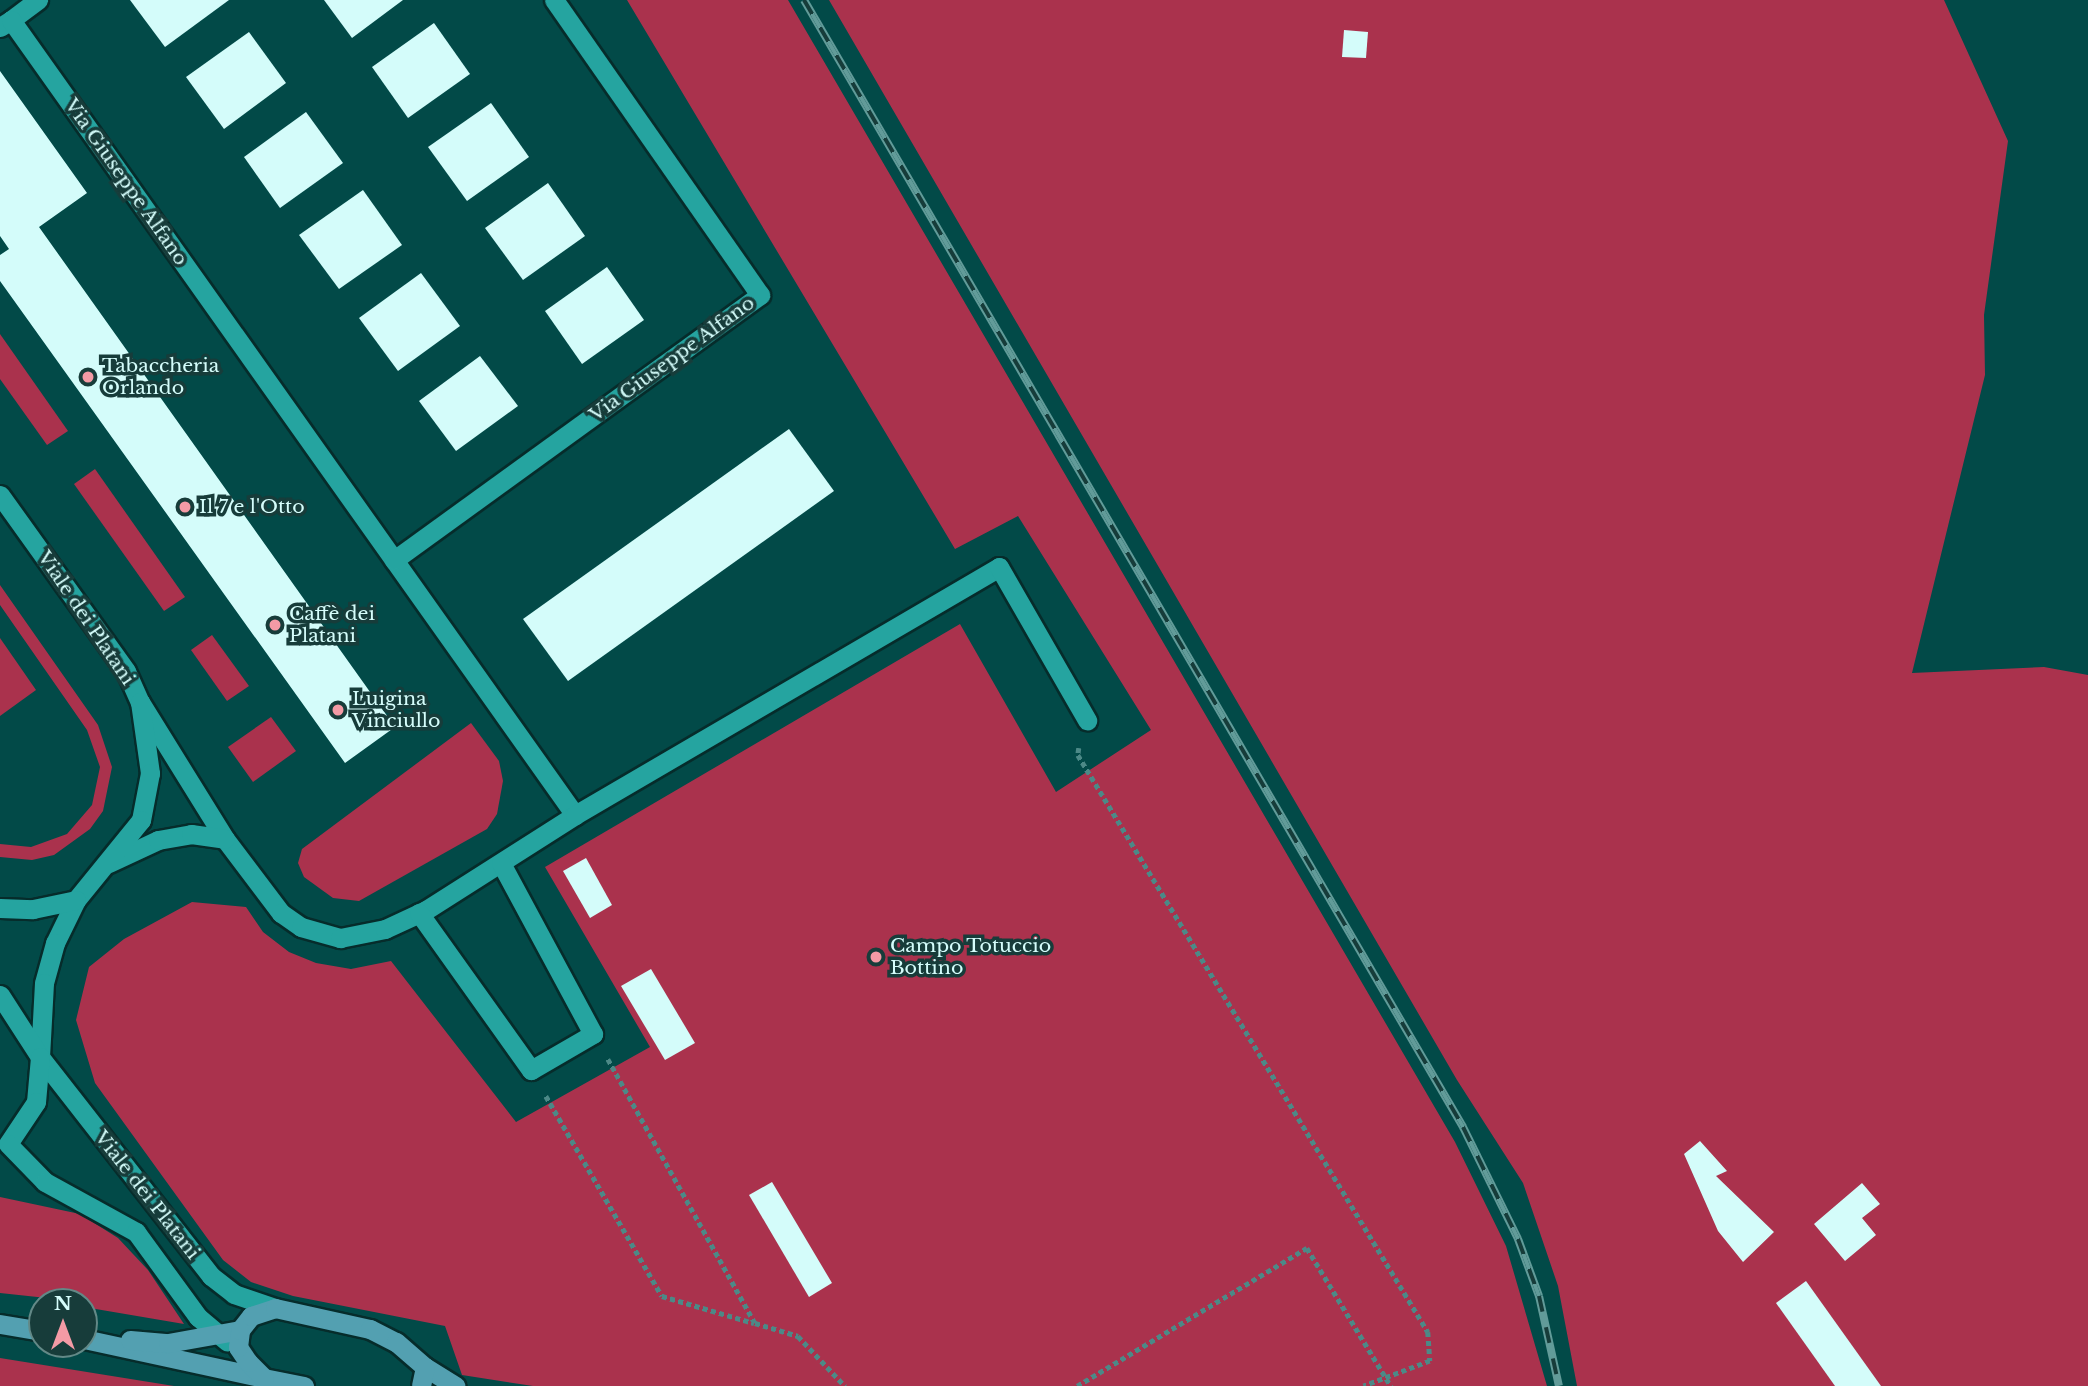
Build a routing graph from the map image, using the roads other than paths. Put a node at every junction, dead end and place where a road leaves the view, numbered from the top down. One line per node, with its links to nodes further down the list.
1 (554, 0): 5 (street, Via Giuseppe Alfano)
2 (35, 2): 3 (street)
3 (5, 23): 5 (street, Via Giuseppe Alfano)
4 (0, 495): 6 (street, Viale dei Platani)
5 (394, 560): 8 (street, Via Giuseppe Alfano)
6 (140, 702): 9 (street); 10 (street, Viale dei Platani)
7 (1087, 720): 8 (street)
8 (575, 815): 11 (street)
9 (225, 839): 10 (street); 14 (street)
10 (109, 863): 12 (street, Viale dei Platani)
11 (500, 863): 14 (street); 14 (street)
12 (76, 900): 13 (street); 16 (street, Viale dei Platani)
13 (0, 908)
14 (419, 913)
15 (0, 995): 16 (street, Viale dei Platani)
16 (40, 1056): 17 (street); 18 (street, Viale dei Platani)
17 (36, 1102): 18 (street); 19 (street)
18 (78, 1104): 20 (street, Viale dei Platani)
19 (4, 1146): 23 (street, Viale dei Platani)
20 (275, 1308): 25 (main road); 27 (main road)
21 (0, 1324): 22 (main road)
22 (28, 1329)
23 (215, 1335): 24 (main road); 25 (main road)
24 (98, 1339)
25 (239, 1339): 28 (main road)
26 (98, 1341): 28 (main road)
27 (423, 1377): 30 (main road)
28 (264, 1378): 29 (main road)
29 (304, 1386)
30 (455, 1386)

